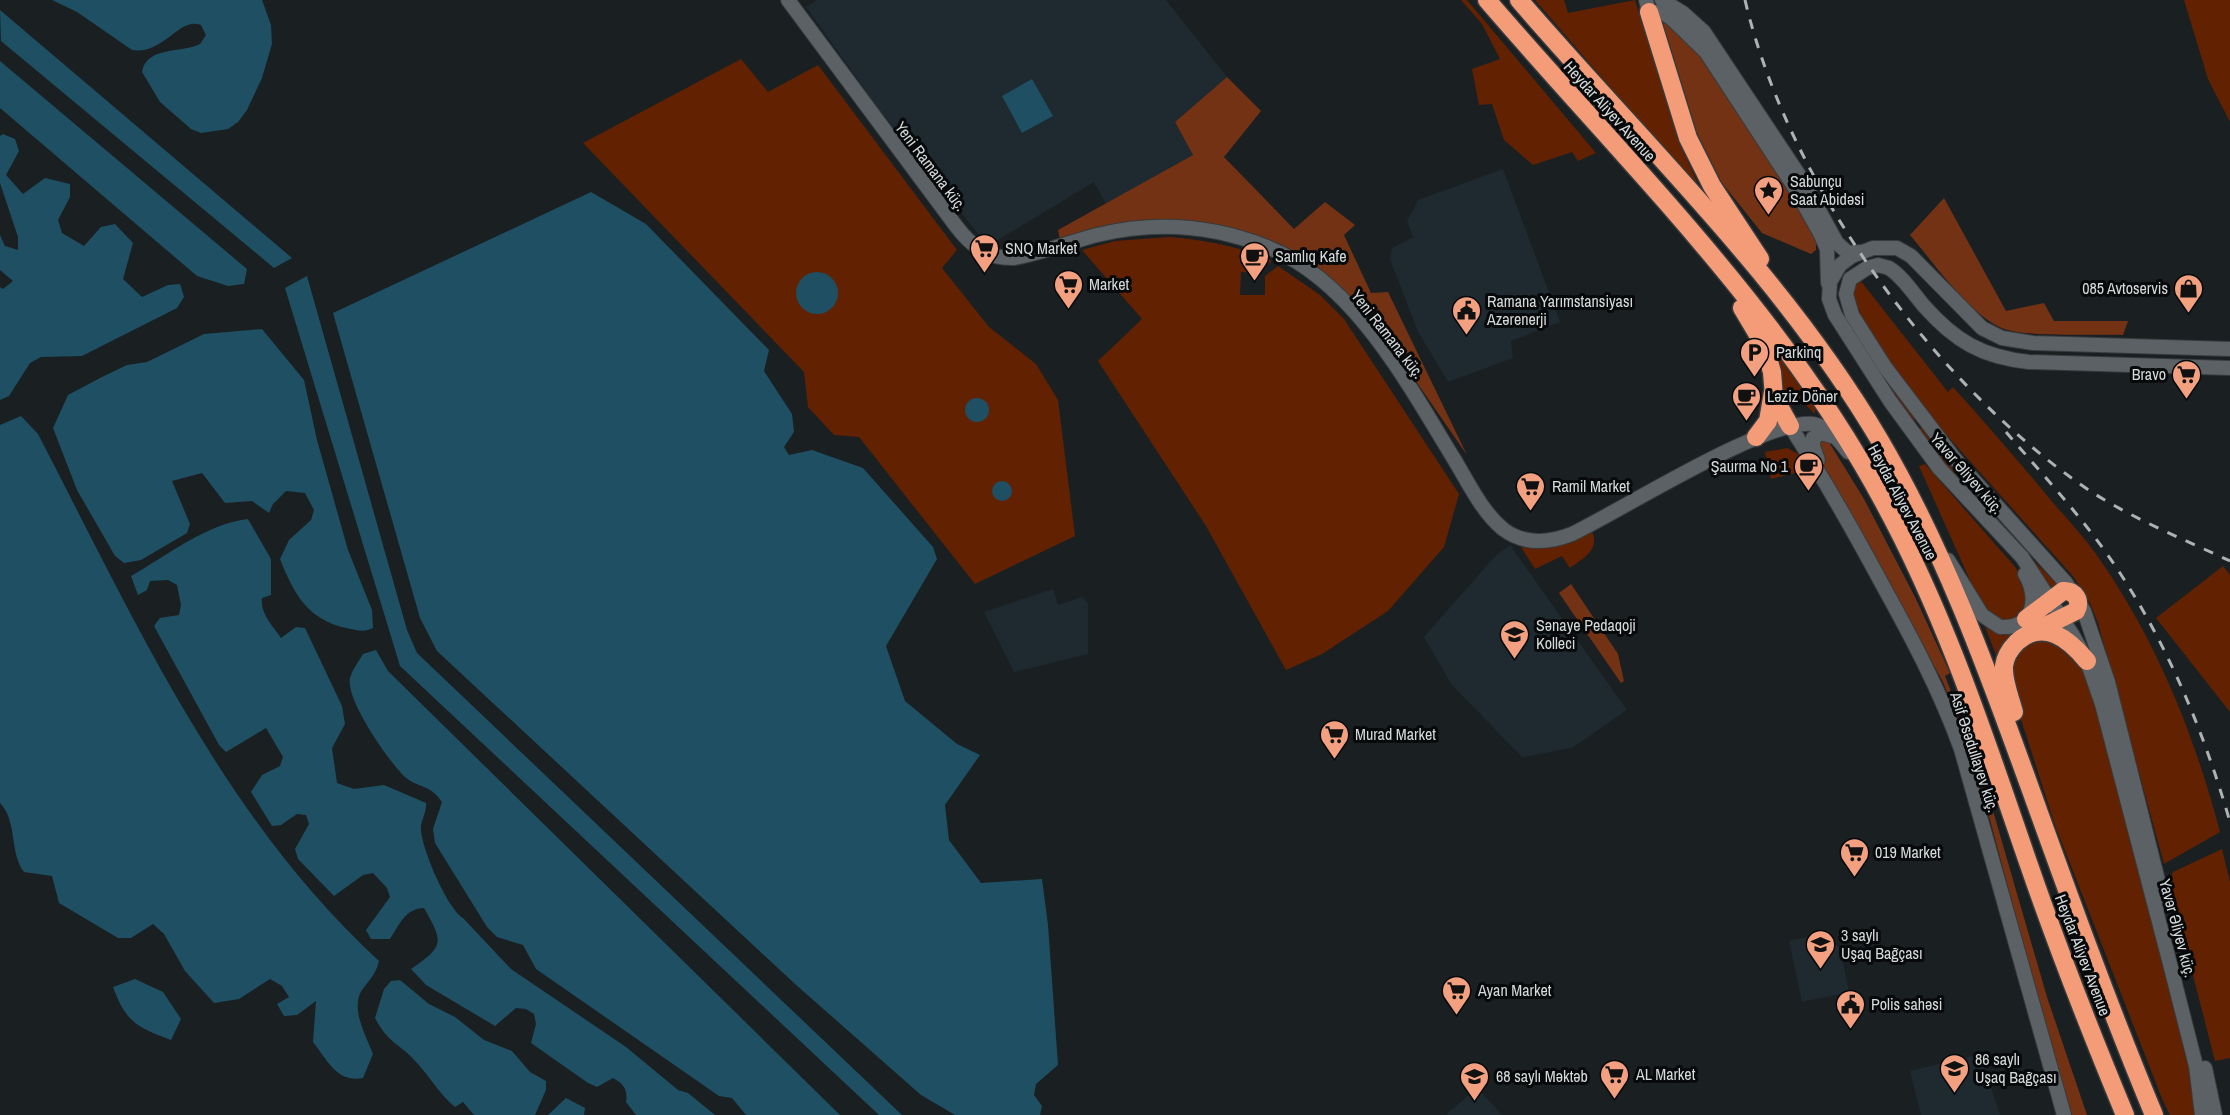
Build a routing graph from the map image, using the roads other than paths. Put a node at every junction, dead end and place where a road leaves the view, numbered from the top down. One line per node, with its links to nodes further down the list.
1 (788, 0): 19 (main road, Yeni Ramana küç.)
2 (1486, 0): 5 (highway, Heydar Aliyev Avenue)
3 (1519, 0): 12 (highway, Heydar Aliyev Avenue)
4 (1652, 4): 6 (main road); 10 (main road, Yavər Əliyev küç.); 12 (highway)
5 (1658, 193): 15 (highway); 23 (highway, Heydar Aliyev Avenue)
6 (1862, 252): 7 (main road); 10 (main road)
7 (1911, 256): 8 (main road); 9 (main road)
8 (1889, 268): 11 (main road); 16 (main road, Yavər Əliyev küç.)
9 (1942, 289): 11 (main road); 13 (main road)
10 (1828, 291): 17 (main road, Yavər Əliyev küç.)
11 (1926, 308): 14 (main road)
12 (1799, 319): 22 (highway, Heydar Aliyev Avenue)
13 (2230, 349)
14 (2230, 368)
15 (1773, 388): 18 (highway); 19 (highway)
16 (1901, 388): 17 (main road); 25 (main road, Yavər Əliyev küç.)
17 (1890, 401): 24 (main road, Yavər Əliyev küç.)
18 (1790, 426): 19 (main road, Yeni Ramana küç.); 20 (main road, Yeni Ramana küç.); 21 (main road, Asif Əsədullayev küç.)
19 (1756, 437)
20 (1840, 442): 21 (main road); 23 (main road)
21 (1829, 487): 32 (main road, Asif Əsədullayev küç.)
22 (1910, 494): 28 (main road); 30 (highway, Heydar Aliyev Avenue)
23 (1882, 498): 33 (highway, Heydar Aliyev Avenue)
24 (1987, 522): 26 (main road, Yavər Əliyev küç.); 28 (main road)
25 (2077, 597): 26 (highway); 27 (highway); 31 (main road, Yavər Əliyev küç.)
26 (2049, 600): 27 (main road, Yavər Əliyev küç.); 28 (highway)
27 (2062, 619): 28 (highway); 29 (main road, Yavər Əliyev küç.)
28 (2030, 626): 29 (highway); 30 (highway)
29 (2087, 661): 35 (main road, Yavər Əliyev küç.)
30 (2061, 872): 34 (highway, Heydar Aliyev Avenue)
31 (2214, 1112)
32 (2064, 1115)
33 (2125, 1115)
34 (2154, 1115)
35 (2202, 1115)

